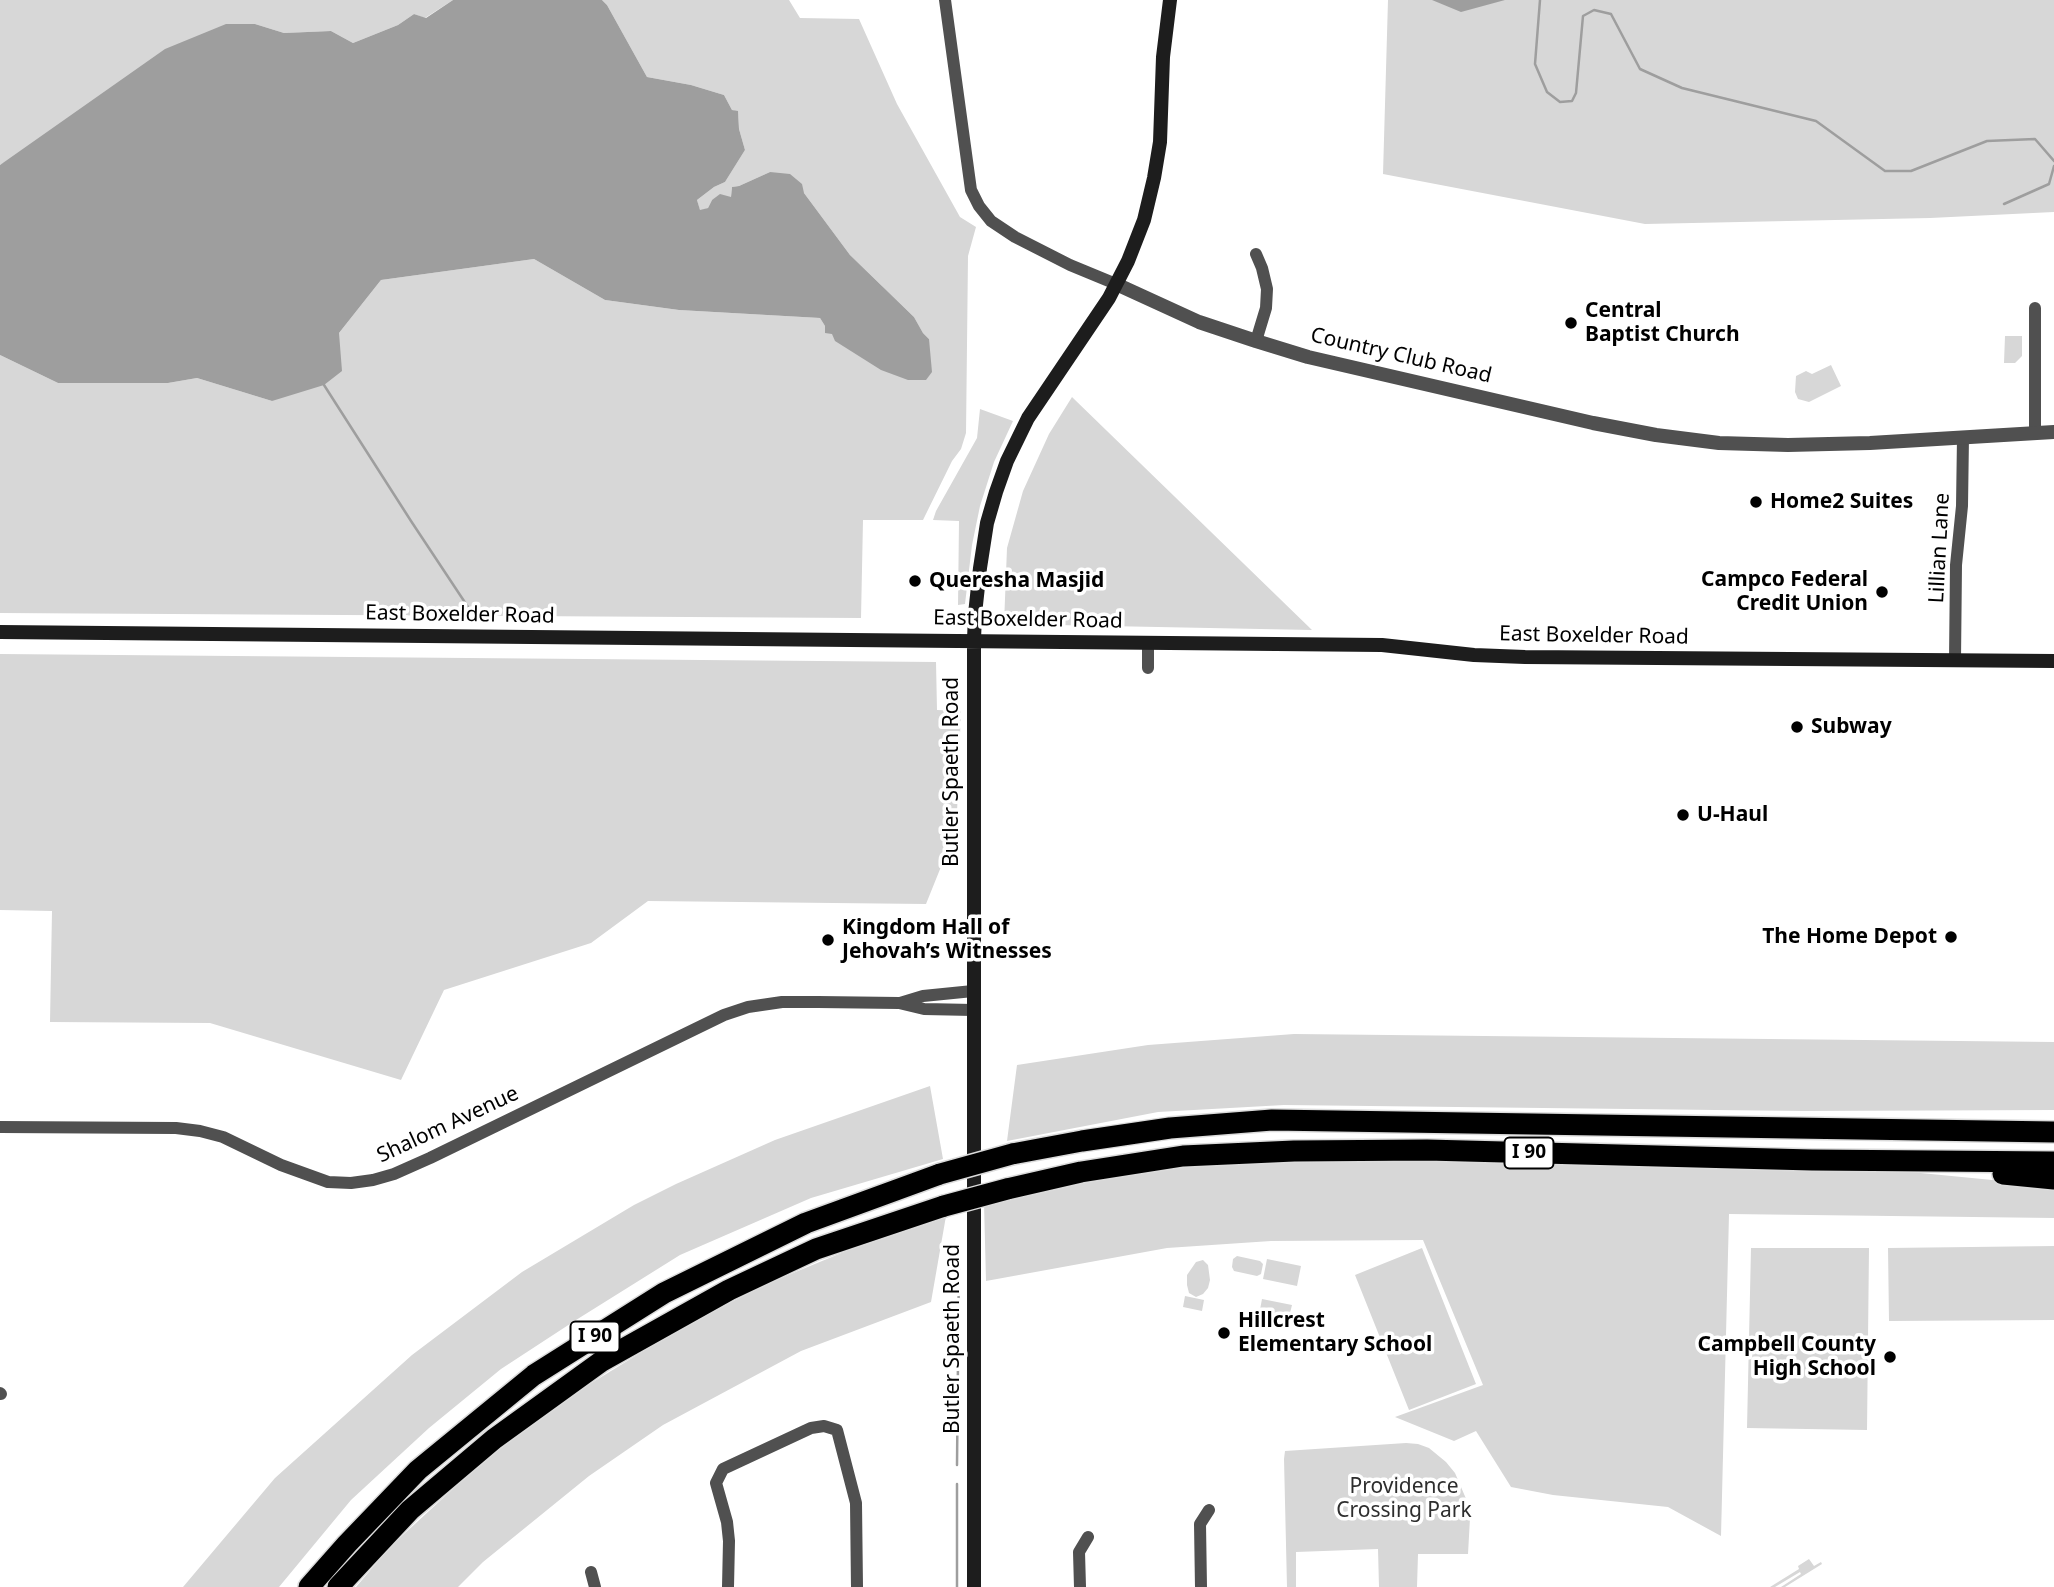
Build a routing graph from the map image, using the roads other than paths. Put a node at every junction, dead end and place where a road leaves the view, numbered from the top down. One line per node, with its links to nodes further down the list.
1 (945, 0): 4 (street, Country Club Road)
2 (1170, 0): 4 (main road, Butler Spaeth Road)
3 (1256, 254): 6 (street)
4 (1116, 284): 6 (street, Country Club Road); 11 (main road, Butler Spaeth Road)
5 (2035, 308): 8 (street)
6 (1256, 341): 9 (street, Country Club Road)
7 (2054, 432): 8 (street, Country Club Road)
8 (2035, 433): 9 (street, Country Club Road)
9 (1963, 437): 13 (street, Lillian Lane)
10 (0, 632): 11 (main road, East Boxelder Road)
11 (974, 640): 12 (main road, East Boxelder Road); 16 (main road, Butler Spaeth Road)
12 (1148, 643): 13 (main road, East Boxelder Road); 15 (street)
13 (1955, 660): 14 (main road, East Boxelder Road)
14 (2054, 662)
15 (1148, 668)
16 (973, 990): 17 (street, Shalom Avenue); 18 (main road, Butler Spaeth Road)
17 (899, 1003): 18 (street, Shalom Avenue); 20 (street, Shalom Avenue)
18 (973, 1010): 34 (main road, Butler Spaeth Road)
19 (2054, 1120): 21 (highway, I 90)
20 (0, 1127)
21 (1725, 1127): 22 (highway, I 90); 29 (highway, I 90, bridge)
22 (2054, 1132)
23 (1812, 1160): 24 (highway, I 90); 25 (highway, I 90); 30 (highway, I 90, bridge)
24 (2054, 1162)
25 (2054, 1179)
26 (1209, 1510): 36 (street)
27 (1088, 1536): 35 (street)
28 (591, 1572): 31 (street)
29 (309, 1587)
30 (338, 1587)
31 (595, 1587)
32 (728, 1587): 33 (street)
33 (856, 1587)
34 (974, 1587)
35 (1080, 1587)
36 (1201, 1587)

